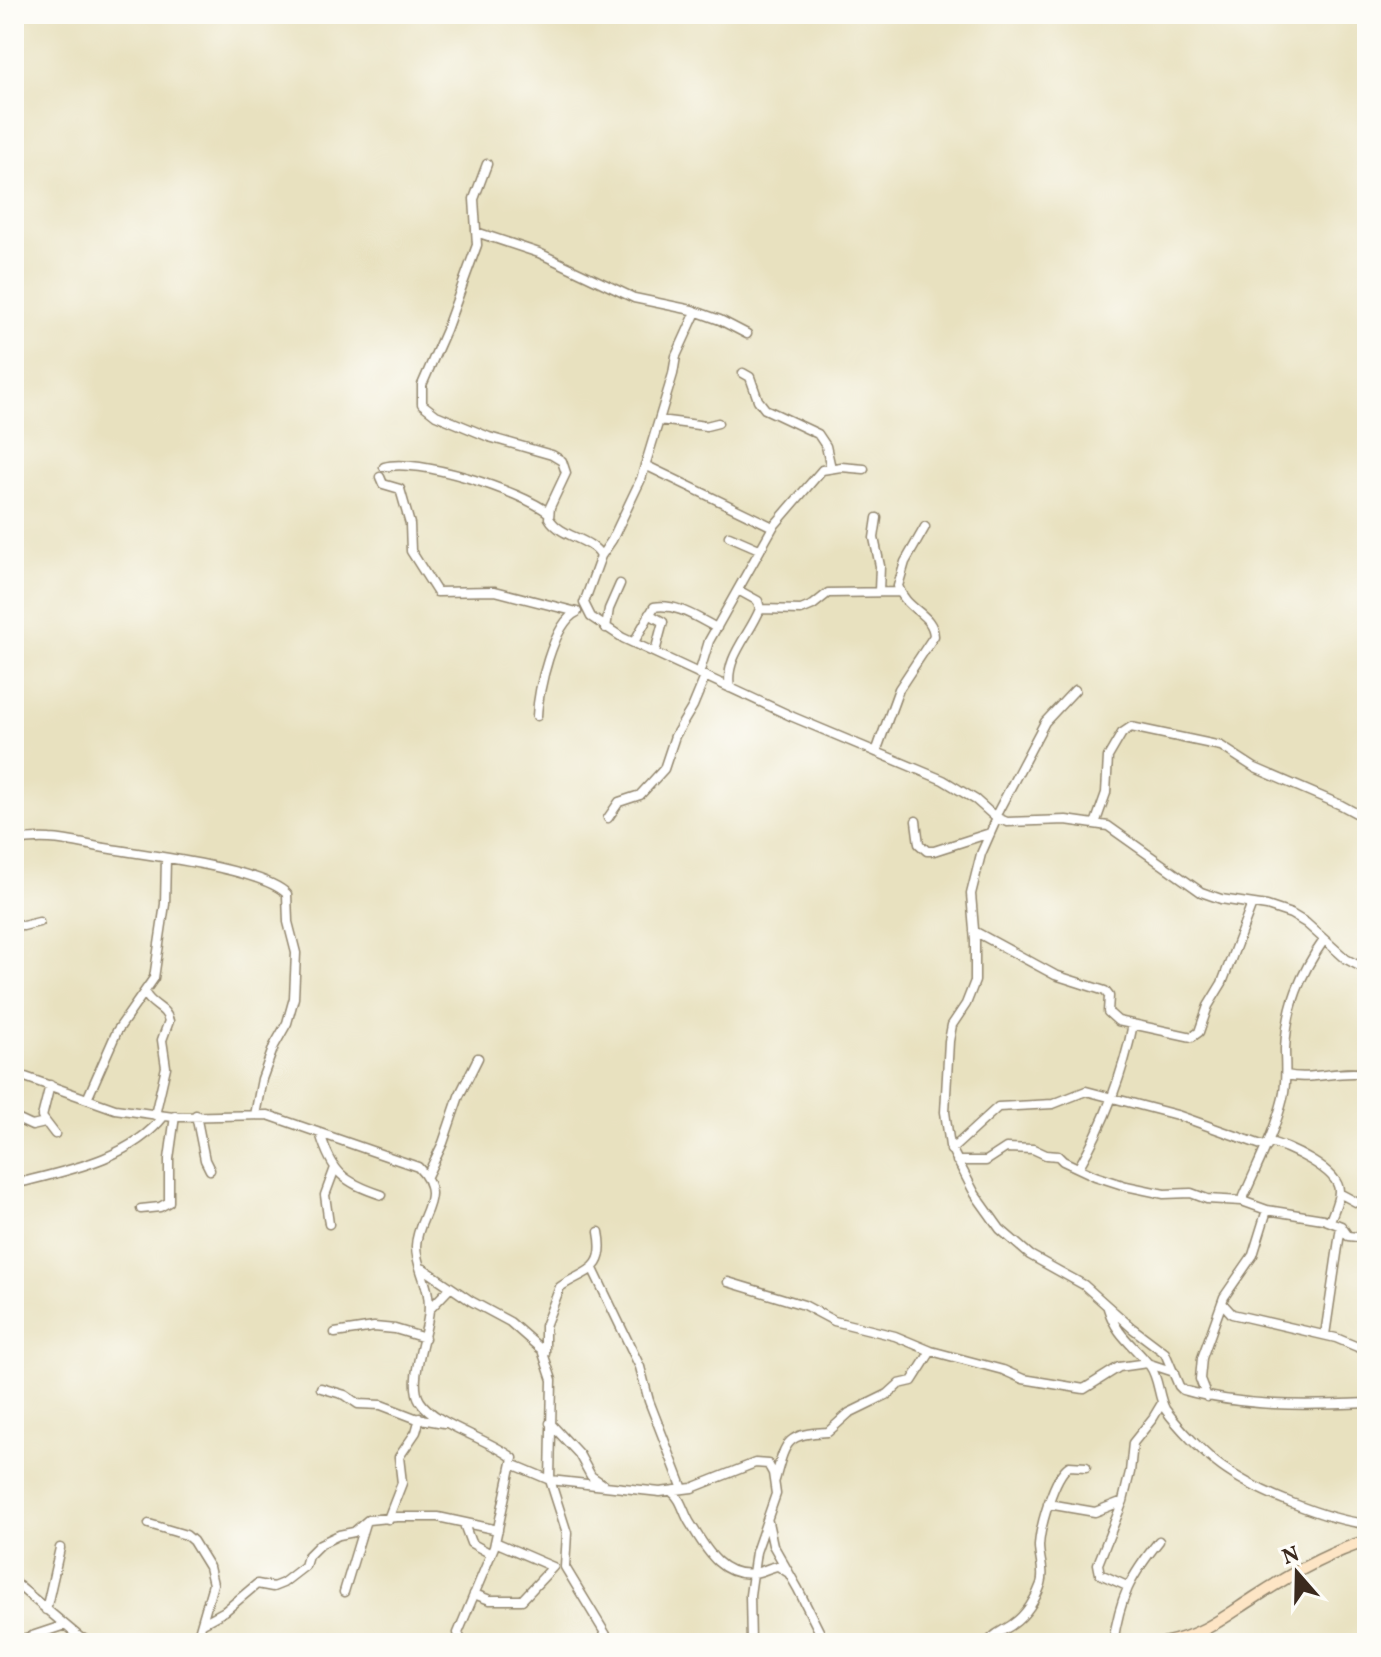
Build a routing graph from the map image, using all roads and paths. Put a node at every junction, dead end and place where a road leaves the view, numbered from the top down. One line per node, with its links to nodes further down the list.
1 (487, 164): 2 (street)
2 (476, 232): 3 (street); 13 (street)
3 (696, 312): 4 (street); 6 (street)
4 (747, 334)
5 (743, 373): 10 (street)
6 (659, 420): 7 (street); 8 (street)
7 (718, 423)
8 (645, 465): 15 (street); 19 (street)
9 (384, 467): 13 (street)
10 (831, 468): 11 (street); 15 (street)
11 (864, 469)
12 (380, 477): 25 (street)
13 (549, 513): 19 (street)
14 (877, 518): 22 (street)
15 (773, 527): 18 (street)
16 (925, 527): 23 (street)
17 (729, 536): 18 (street)
18 (759, 549): 21 (street)
19 (601, 556): 25 (street)
20 (620, 584): 27 (street)
21 (738, 590): 24 (street); 28 (street)
22 (879, 591): 23 (street); 24 (street)
23 (900, 592): 35 (street)
24 (760, 609): 32 (street)
25 (582, 611): 27 (street); 34 (street)
26 (649, 614): 28 (street); 29 (street); 30 (street)
27 (606, 628): 29 (street)
28 (717, 628): 31 (street)
29 (634, 642): 30 (street)
30 (655, 652): 31 (street)
31 (702, 676): 32 (street); 36 (street)
32 (730, 688): 35 (street)
33 (1075, 690): 37 (street)
34 (537, 716)
35 (876, 752): 37 (street)
36 (608, 818)
37 (996, 818): 40 (street); 41 (street)
38 (1367, 819): 40 (street)
39 (916, 821): 41 (street)
40 (1095, 824): 44 (street)
41 (991, 833): 47 (street)
42 (14, 842): 43 (street)
43 (166, 858): 50 (street); 61 (street)
44 (1252, 904): 48 (street); 51 (street)
45 (39, 922): 46 (street)
46 (14, 925)
47 (974, 931): 51 (street); 68 (street)
48 (1324, 940): 49 (street); 55 (street)
49 (1367, 970)
50 (145, 993): 57 (street); 59 (street)
51 (1133, 1024): 58 (street)
52 (478, 1058): 73 (street)
53 (14, 1073): 56 (street)
54 (1367, 1074): 55 (street)
55 (1286, 1075): 67 (street)
56 (50, 1085): 57 (street); 64 (street)
57 (88, 1097): 59 (street)
58 (1110, 1097): 67 (street); 68 (street); 70 (street)
59 (160, 1115): 62 (street); 74 (street)
60 (196, 1115): 61 (street); 62 (street); 72 (street)
61 (255, 1115): 65 (street)
62 (175, 1116): 80 (street)
63 (17, 1119): 64 (street)
64 (45, 1123): 66 (street)
65 (320, 1133): 71 (street); 73 (street)
66 (55, 1134)
67 (1268, 1145): 75 (street); 78 (street)
68 (951, 1150): 69 (street)
69 (957, 1161): 70 (street); 92 (street)
70 (1079, 1167): 78 (street)
71 (335, 1168): 77 (street); 83 (street)
72 (210, 1170)
73 (427, 1176): 87 (street)
74 (16, 1183): 76 (street)
75 (1339, 1193): 79 (street); 82 (street)
76 (14, 1194)
77 (382, 1195)
78 (1242, 1201): 81 (street)
79 (1367, 1208)
80 (141, 1209)
81 (1267, 1210): 82 (street); 91 (street)
82 (1330, 1221): 84 (street)
83 (329, 1224)
84 (1341, 1226): 86 (street); 95 (street)
85 (599, 1232): 88 (street)
86 (1367, 1238)
87 (422, 1267): 90 (street); 93 (street)
88 (593, 1269): 99 (street); 114 (street)
89 (728, 1282): 97 (street)
90 (450, 1288): 93 (street); 99 (street)
91 (1222, 1303): 95 (street); 103 (street)
92 (1108, 1307): 100 (street); 101 (street)
93 (429, 1310): 96 (street)
94 (335, 1333): 96 (street)
95 (1325, 1335): 98 (street)
96 (425, 1338): 107 (street)
97 (931, 1351): 100 (street); 112 (street)
98 (1367, 1351)
99 (546, 1358): 108 (street)
100 (1147, 1363): 101 (street); 104 (street)
101 (1174, 1372): 103 (street)
102 (321, 1388): 106 (street)
103 (1207, 1397): 105 (street)
104 (1162, 1403): 116 (street); 123 (street)
105 (1367, 1403)
106 (420, 1418): 107 (street); 118 (street)
107 (445, 1423): 109 (street)
108 (550, 1423): 111 (street); 113 (street)
109 (512, 1464): 111 (street); 124 (street)
110 (1086, 1467): 117 (street)
111 (550, 1480): 113 (street); 133 (street)
112 (775, 1480): 114 (street); 119 (street)
113 (606, 1486): 115 (street)
114 (683, 1489): 115 (street)
115 (671, 1491): 132 (street)
116 (1123, 1501): 117 (street); 135 (street)
117 (1048, 1504): 148 (street)
118 (388, 1519): 120 (street); 122 (street)
119 (768, 1519): 131 (street); 132 (street)
120 (365, 1522): 136 (street); 139 (street)
121 (149, 1524): 139 (street)
122 (464, 1524): 124 (street); 129 (street)
123 (1367, 1524)
124 (498, 1530): 127 (street)
125 (1159, 1541): 135 (street)
126 (1367, 1541): 150 (street)
127 (495, 1542): 129 (street); 130 (street)
128 (60, 1548): 138 (street)
129 (491, 1554): 137 (street)
130 (553, 1567): 133 (street); 137 (street)
131 (787, 1572): 132 (street); 147 (street)
132 (753, 1573): 146 (street)
133 (567, 1574): 143 (street)
134 (15, 1583): 138 (street)
135 (1127, 1586): 149 (street)
136 (344, 1592)
137 (474, 1594): 145 (street)
138 (46, 1610): 140 (street)
139 (203, 1623): 144 (street)
140 (65, 1625): 141 (street); 142 (street)
141 (85, 1641)
142 (14, 1642)
143 (610, 1642)
144 (196, 1643)
145 (462, 1643)
146 (751, 1643)
147 (825, 1643)
148 (988, 1643)
149 (1113, 1643)
150 (1165, 1643)

